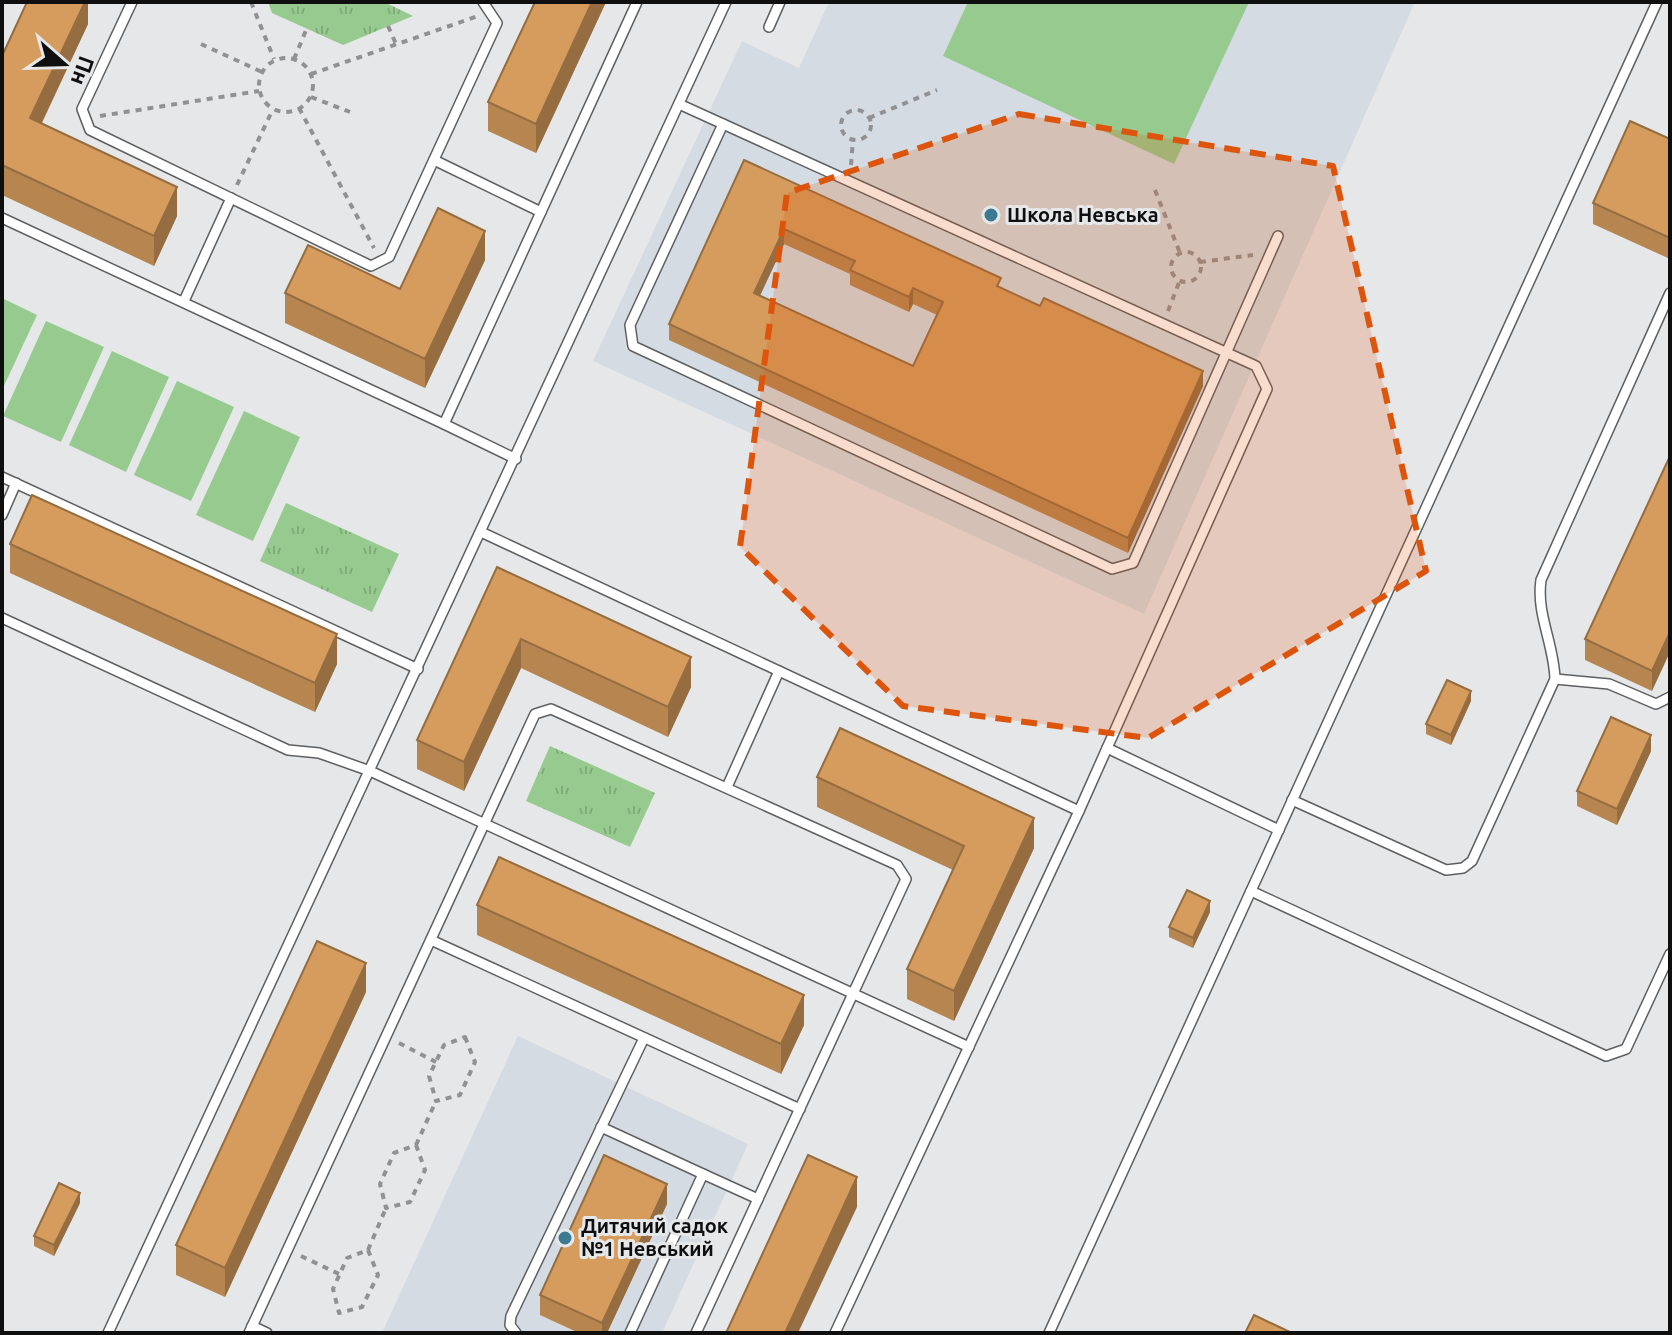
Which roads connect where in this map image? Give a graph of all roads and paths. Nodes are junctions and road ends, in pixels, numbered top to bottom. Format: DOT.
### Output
graph roads {
  1 [pos="132,2"];
  2 [pos="251,2"];
  3 [pos="483,2"];
  4 [pos="637,2"];
  5 [pos="726,2"];
  6 [pos="780,2"];
  7 [pos="1657,2"];
  8 [pos="491,11"];
  9 [pos="388,26"];
  10 [pos="769,27"];
  11 [pos="307,28"];
  12 [pos="201,44"];
  13 [pos="396,44"];
  14 [pos="294,59"];
  15 [pos="274,60"];
  16 [pos="262,72"];
  17 [pos="311,74"];
  18 [pos="937,90"];
  19 [pos="259,91"];
  20 [pos="311,97"];
  21 [pos="679,104"];
  22 [pos="299,108"];
  23 [pos="273,109"];
  24 [pos="350,112"];
  25 [pos="86,118"];
  26 [pos="869,118"];
  27 [pos="723,124"];
  28 [pos="853,139"];
  29 [pos="434,160"];
  30 [pos="849,181"];
  31 [pos="1155,190"];
  32 [pos="231,198"];
  33 [pos="541,212"];
  34 [pos="2,218"];
  35 [pos="1278,236"];
  36 [pos="1271,252"];
  37 [pos="1180,253"];
  38 [pos="381,261"];
  39 [pos="1200,262"];
  40 [pos="1180,280"];
  41 [pos="1670,293"];
  42 [pos="184,301"];
  43 [pos="1163,324"];
  44 [pos="1226,353"];
  45 [pos="444,424"];
  46 [pos="516,459"];
  47 [pos="2,477"];
  48 [pos="16,483"];
  49 [pos="2,515"];
  50 [pos="481,532"];
  51 [pos="2,618"];
  52 [pos="418,669"];
  53 [pos="779,671"];
  54 [pos="1555,679"];
  55 [pos="1670,697"];
  56 [pos="1107,748"];
  57 [pos="370,771"];
  58 [pos="727,787"];
  59 [pos="1292,800"];
  60 [pos="1079,811"];
  61 [pos="485,824"];
  62 [pos="1279,830"];
  63 [pos="1251,891"];
  64 [pos="431,940"];
  65 [pos="1670,954"];
  66 [pos="853,993"];
  67 [pos="386,1037"];
  68 [pos="644,1038"];
  69 [pos="969,1047"];
  70 [pos="436,1062"];
  71 [pos="436,1101"];
  72 [pos="800,1109"];
  73 [pos="601,1127"];
  74 [pos="416,1145"];
  75 [pos="703,1174"];
  76 [pos="758,1199"];
  77 [pos="386,1208"];
  78 [pos="287,1250"];
  79 [pos="368,1250"];
  80 [pos="339,1274"];
  81 [pos="251,1330"];
  82 [pos="108,1333"];
  83 [pos="267,1333"];
  84 [pos="516,1333"];
  85 [pos="630,1333"];
  86 [pos="696,1333"];
  87 [pos="835,1333"];
  88 [pos="1049,1333"];
  1 -- 25 [label="lane"];
  2 -- 15 [label="path"];
  3 -- 8 [label="lane"];
  4 -- 33 [label="lane"];
  5 -- 21 [label="lane"];
  6 -- 10 [label="lane"];
  7 -- 59 [label="lane"];
  8 -- 13 [label="path"];
  8 -- 29 [label="lane"];
  9 -- 13 [label="path"];
  11 -- 14 [label="path"];
  12 -- 16 [label="path"];
  13 -- 17 [label="path"];
  14 -- 15 [label="path"];
  14 -- 17 [label="path"];
  15 -- 16 [label="path"];
  16 -- 19 [label="path"];
  17 -- 20 [label="path"];
  18 -- 26 [label="path"];
  19 -- 23 [label="path"];
  19 -- 25 [label="path"];
  20 -- 22 [label="path"];
  20 -- 24 [label="path"];
  21 -- 27 [label="lane"];
  21 -- 46 [label="lane"];
  22 -- 23 [label="path"];
  22 -- 38 [label="path"];
  23 -- 32 [label="path"];
  25 -- 32 [label="lane"];
  26 -- 28 [label="path"];
  26 -- 28 [label="path"];
  27 -- 30 [label="lane"];
  27 -- 44 [label="lane"];
  28 -- 30 [label="path"];
  29 -- 33 [label="lane"];
  29 -- 38 [label="lane"];
  30 -- 43 [label="lane"];
  31 -- 37 [label="path"];
  32 -- 38 [label="lane"];
  32 -- 42 [label="lane"];
  33 -- 45 [label="lane"];
  34 -- 42 [label="lane"];
  35 -- 36 [label="lane"];
  36 -- 39 [label="path"];
  36 -- 44 [label="lane"];
  37 -- 39 [label="path"];
  37 -- 40 [label="path"];
  39 -- 40 [label="path"];
  40 -- 43 [label="path"];
  41 -- 54 [label="lane"];
  42 -- 45 [label="lane"];
  43 -- 44 [label="lane"];
  44 -- 56 [label="lane"];
  45 -- 46 [label="lane"];
  46 -- 50 [label="lane"];
  47 -- 48 [label="lane"];
  48 -- 49 [label="lane"];
  48 -- 52 [label="lane"];
  50 -- 52 [label="lane"];
  50 -- 53 [label="lane"];
  51 -- 57 [label="lane"];
  52 -- 57 [label="lane"];
  53 -- 58 [label="lane"];
  53 -- 60 [label="lane"];
  54 -- 55 [label="lane"];
  54 -- 59 [label="lane"];
  56 -- 60 [label="lane"];
  56 -- 62 [label="lane"];
  57 -- 61 [label="lane"];
  57 -- 82 [label="lane"];
  58 -- 61 [label="lane"];
  58 -- 66 [label="lane"];
  59 -- 62 [label="lane"];
  60 -- 69 [label="lane"];
  61 -- 64 [label="lane"];
  61 -- 66 [label="lane"];
  62 -- 63 [label="lane"];
  63 -- 65 [label="lane"];
  63 -- 88 [label="lane"];
  64 -- 67 [label="lane"];
  64 -- 68 [label="lane"];
  66 -- 69 [label="lane"];
  66 -- 72 [label="lane"];
  67 -- 70 [label="path"];
  67 -- 78 [label="lane"];
  68 -- 72 [label="lane"];
  68 -- 73 [label="lane"];
  69 -- 87 [label="lane"];
  70 -- 71 [label="path"];
  70 -- 71 [label="path"];
  71 -- 74 [label="path"];
  72 -- 76 [label="lane"];
  73 -- 75 [label="lane"];
  73 -- 84 [label="lane"];
  74 -- 77 [label="path"];
  74 -- 77 [label="path"];
  75 -- 76 [label="lane"];
  75 -- 85 [label="lane"];
  76 -- 86 [label="lane"];
  77 -- 79 [label="path"];
  78 -- 80 [label="path"];
  78 -- 81 [label="lane"];
  79 -- 80 [label="path"];
  79 -- 80 [label="path"];
  81 -- 83 [label="lane"];
}
